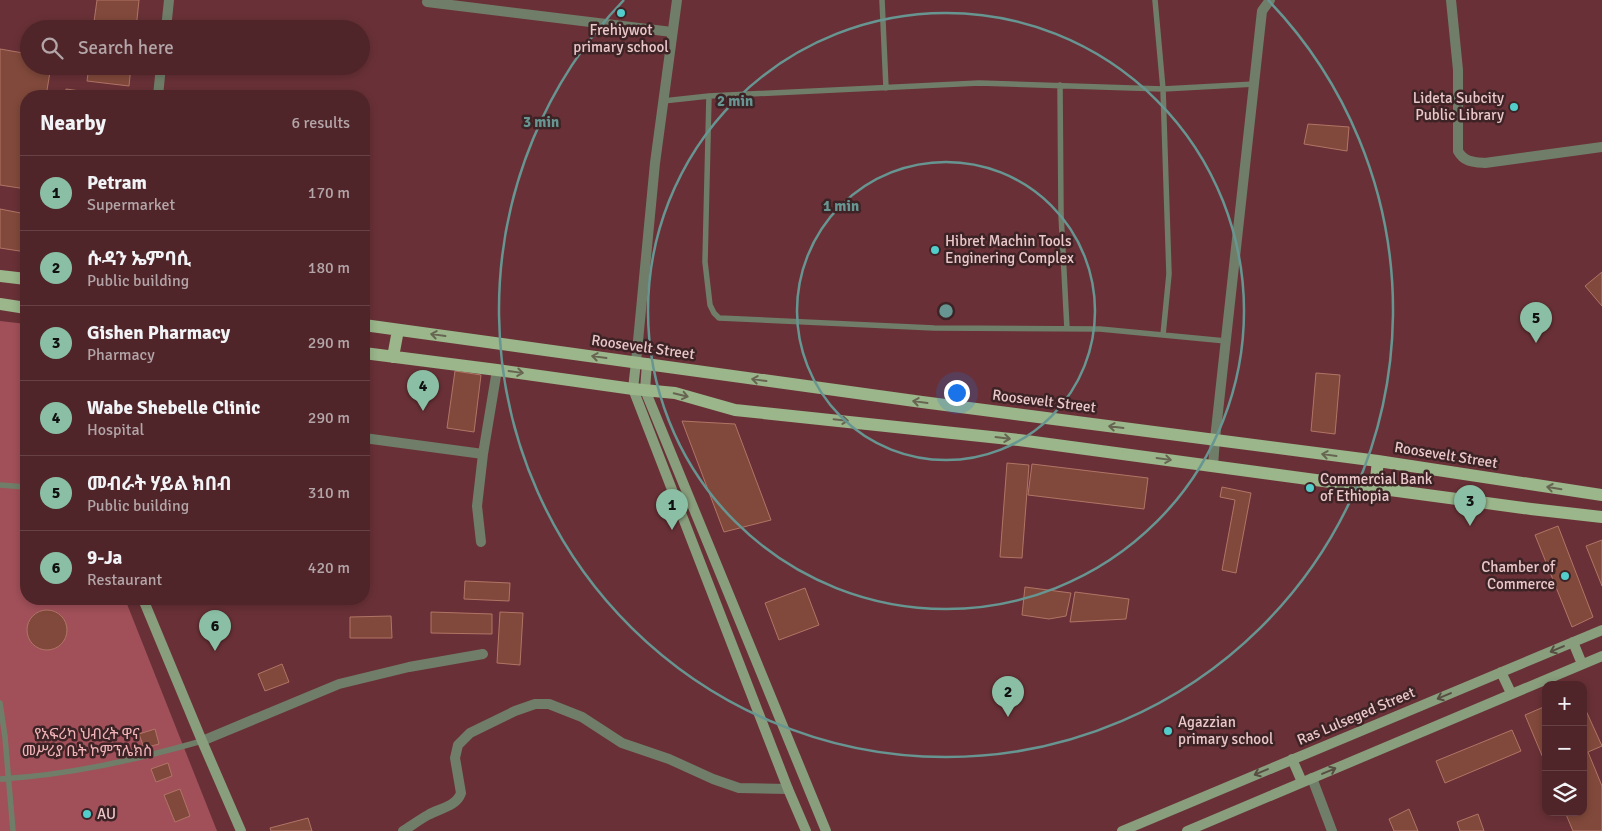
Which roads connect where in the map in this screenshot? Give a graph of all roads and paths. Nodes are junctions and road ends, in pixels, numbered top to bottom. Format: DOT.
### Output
graph roads {
  1 [pos="169,0"];
  2 [pos="678,0"];
  3 [pos="882,0"];
  4 [pos="1155,0"];
  5 [pos="1270,0"];
  6 [pos="1450,0"];
  7 [pos="427,2"];
  8 [pos="167,20"];
  9 [pos="672,32"];
  10 [pos="161,75"];
  11 [pos="1255,84"];
  12 [pos="1060,85"];
  13 [pos="886,88"];
  14 [pos="1163,89"];
  15 [pos="159,90"];
  16 [pos="709,96"];
  17 [pos="663,101"];
  18 [pos="1602,147"];
  19 [pos="0,276"];
  20 [pos="20,278"];
  21 [pos="0,304"];
  22 [pos="20,307"];
  23 [pos="370,326"];
  24 [pos="1068,329"];
  25 [pos="398,330"];
  26 [pos="1163,335"];
  27 [pos="1226,341"];
  28 [pos="370,354"];
  29 [pos="393,357"];
  30 [pos="642,363"];
  31 [pos="497,370"];
  32 [pos="639,390"];
  33 [pos="370,439"];
  34 [pos="1215,439"];
  35 [pos="483,454"];
  36 [pos="1378,461"];
  37 [pos="1213,466"];
  38 [pos="0,485"];
  39 [pos="20,487"];
  40 [pos="1375,487"];
  41 [pos="1602,495"];
  42 [pos="1602,517"];
  43 [pos="481,542"];
  44 [pos="145,605"];
  45 [pos="1602,630"];
  46 [pos="1573,642"];
  47 [pos="483,654"];
  48 [pos="1602,656"];
  49 [pos="1582,664"];
  50 [pos="1501,672"];
  51 [pos="1511,693"];
  52 [pos="0,703"];
  53 [pos="6,737"];
  54 [pos="0,741"];
  55 [pos="202,742"];
  56 [pos="1292,759"];
  57 [pos="0,779"];
  58 [pos="9,779"];
  59 [pos="1307,780"];
  60 [pos="788,789"];
  61 [pos="12,831"];
  62 [pos="241,831"];
  63 [pos="404,831"];
  64 [pos="806,831"];
  65 [pos="826,831"];
  66 [pos="1122,831"];
  67 [pos="1187,831"];
  68 [pos="1332,831"];
  1 -- 8 [label="street"];
  2 -- 9 [label="street"];
  3 -- 13 [label="lane"];
  4 -- 14 [label="lane"];
  5 -- 11 [label="street"];
  6 -- 18 [label="street"];
  7 -- 9 [label="street"];
  9 -- 17 [label="street"];
  10 -- 15 [label="street"];
  11 -- 14 [label="lane"];
  11 -- 27 [label="street"];
  12 -- 13 [label="lane"];
  12 -- 14 [label="lane"];
  12 -- 24 [label="lane"];
  13 -- 16 [label="lane"];
  14 -- 26 [label="lane"];
  16 -- 17 [label="lane"];
  16 -- 24 [label="lane"];
  17 -- 30 [label="street"];
  19 -- 20 [label="main road"];
  21 -- 22 [label="main road"];
  23 -- 25 [label="main road, Roosevelt Street"];
  24 -- 26 [label="lane"];
  25 -- 29 [label="main road"];
  30 -- 25 [label="main road, Roosevelt Street, one-way"];
  26 -- 27 [label="lane"];
  27 -- 34 [label="street"];
  28 -- 29 [label="main road"];
  29 -- 31 [label="main road"];
  30 -- 32 [label="street"];
  34 -- 30 [label="main road, Roosevelt Street, one-way"];
  31 -- 32 [label="main road, one-way"];
  31 -- 35 [label="street"];
  32 -- 37 [label="main road, one-way"];
  32 -- 60 [label="street"];
  32 -- 65 [label="street"];
  33 -- 35 [label="street"];
  36 -- 34 [label="main road, Roosevelt Street, one-way"];
  34 -- 37 [label="street"];
  35 -- 43 [label="street"];
  36 -- 40 [label="main road"];
  41 -- 36 [label="main road, Roosevelt Street, one-way"];
  37 -- 40 [label="main road"];
  38 -- 39 [label="lane"];
  40 -- 42 [label="main road"];
  44 -- 55 [label="street"];
  45 -- 46 [label="street, Ras Lulseged Street"];
  46 -- 49 [label="street"];
  46 -- 50 [label="street, Ras Lulseged Street, one-way"];
  47 -- 55 [label="street"];
  48 -- 49 [label="street"];
  49 -- 51 [label="street"];
  50 -- 51 [label="street"];
  50 -- 56 [label="street, Ras Lulseged Street, one-way"];
  59 -- 51 [label="street, one-way"];
  52 -- 53 [label="lane"];
  53 -- 54 [label="lane"];
  53 -- 58 [label="lane"];
  55 -- 58 [label="lane"];
  55 -- 62 [label="street"];
  56 -- 59 [label="street"];
  56 -- 66 [label="street, Ras Lulseged Street, one-way"];
  57 -- 58 [label="lane"];
  58 -- 61 [label="lane"];
  59 -- 67 [label="street"];
  59 -- 68 [label="street"];
  60 -- 63 [label="street"];
  60 -- 64 [label="street"];
}
